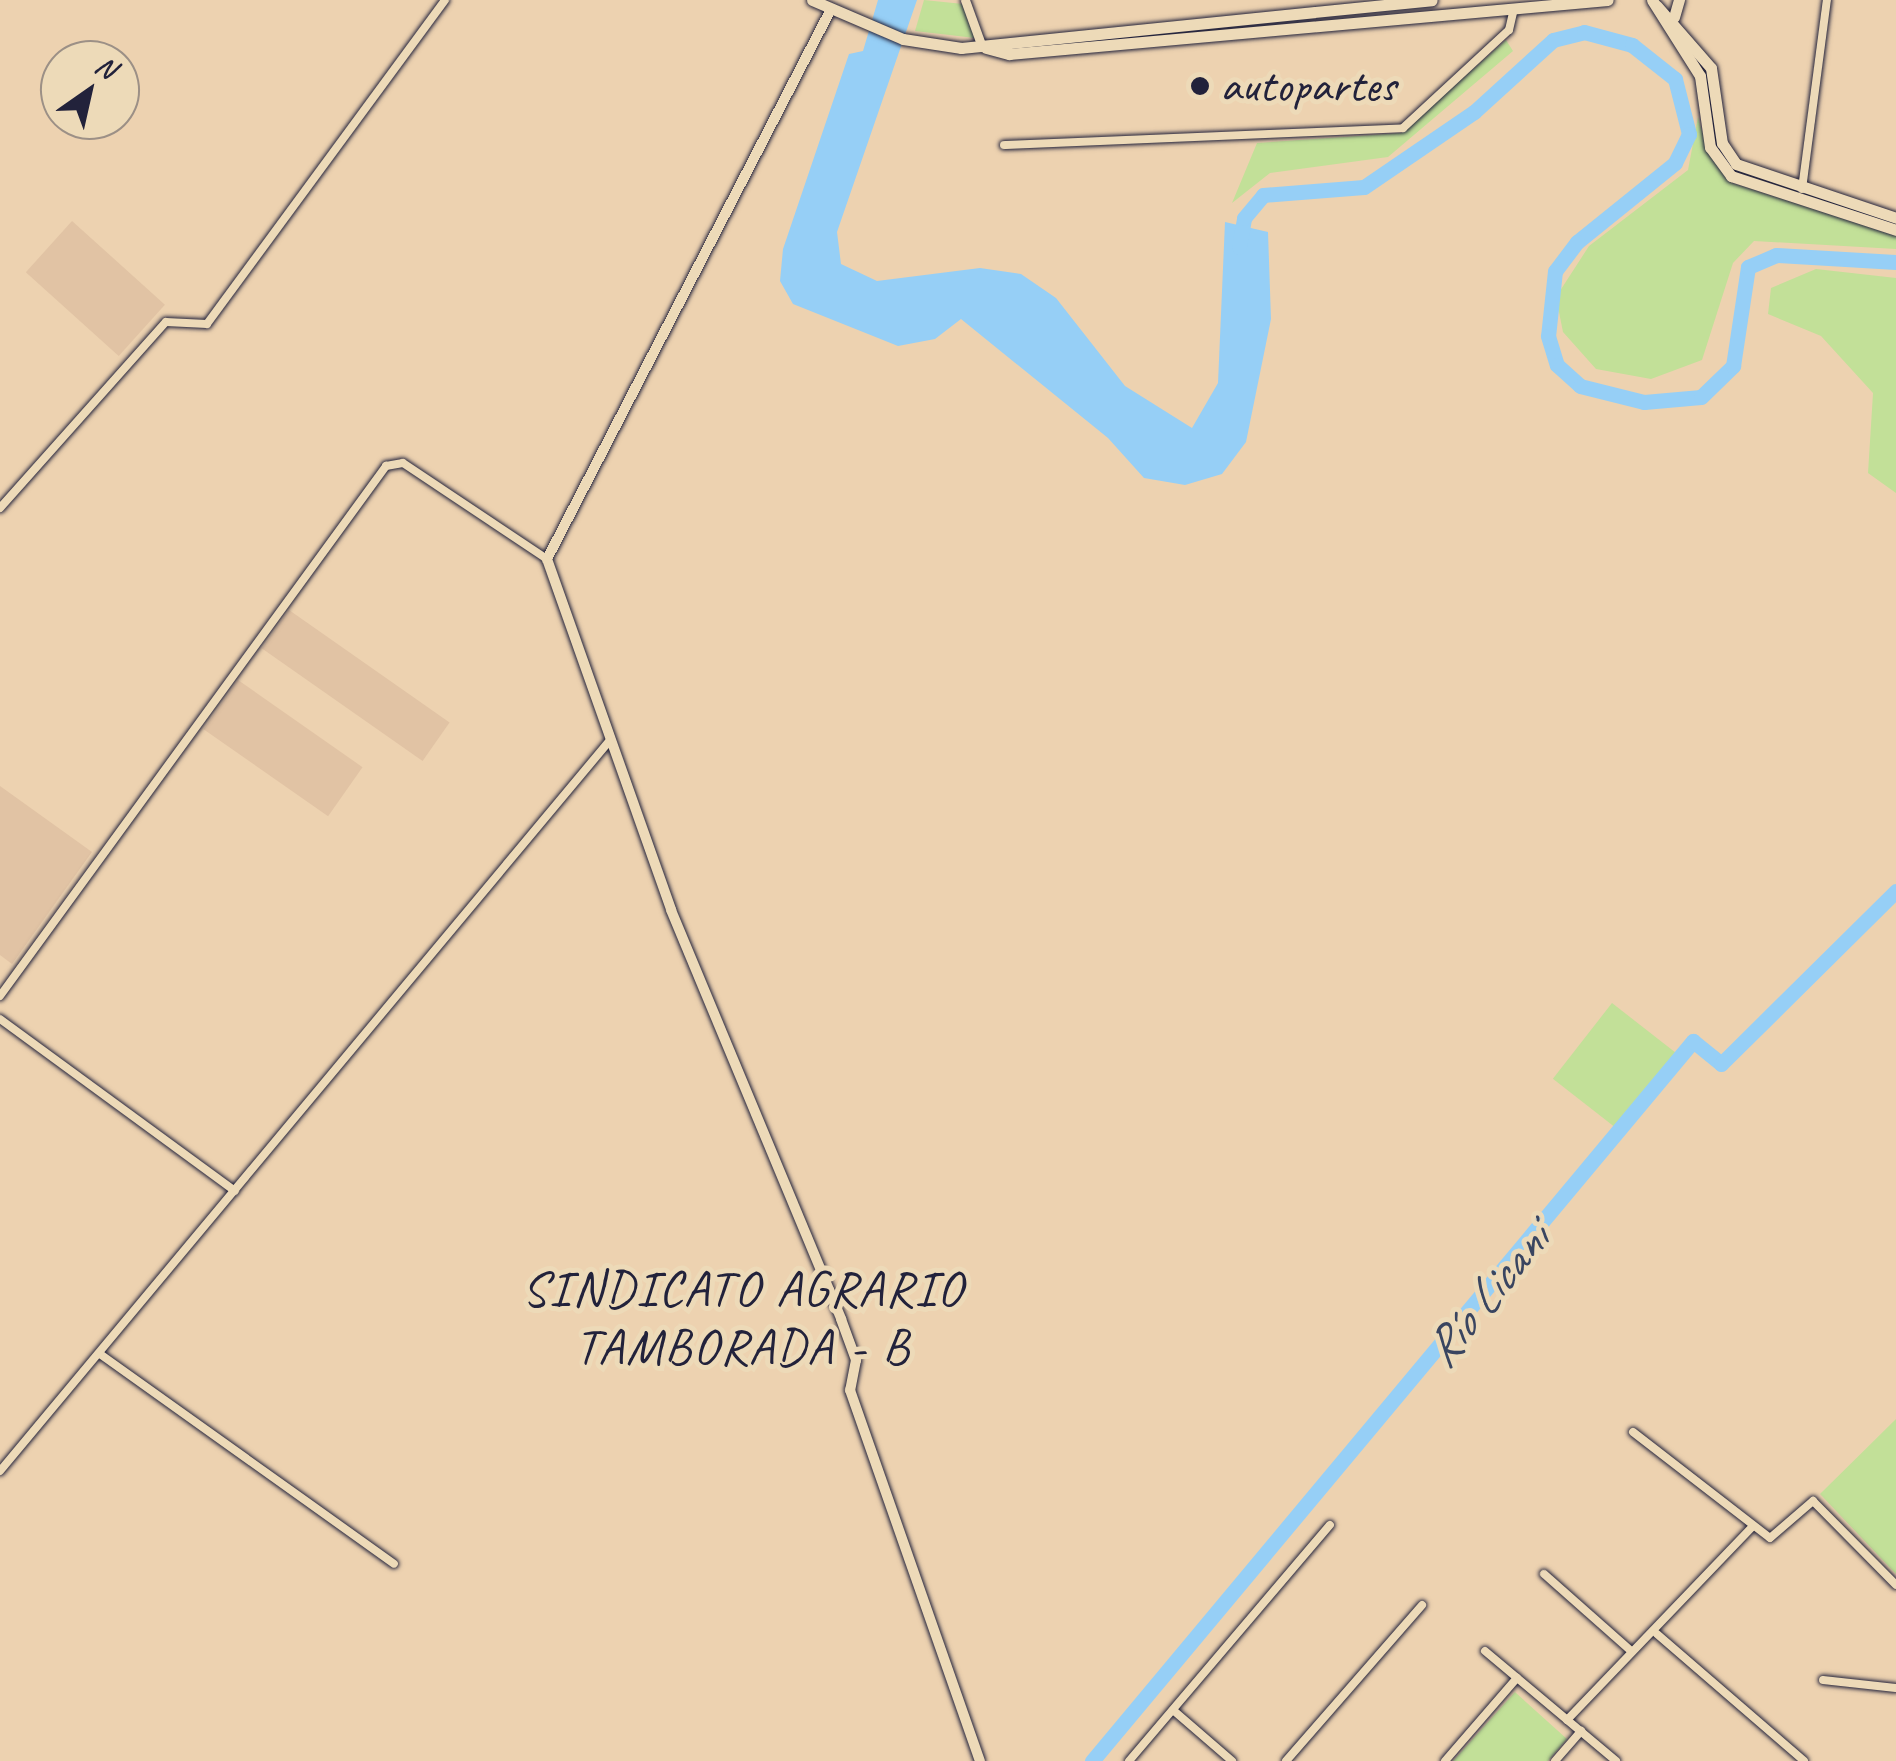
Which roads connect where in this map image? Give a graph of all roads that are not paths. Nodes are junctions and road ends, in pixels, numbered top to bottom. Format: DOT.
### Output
graph roads {
  1 [pos="446,0"];
  2 [pos="812,0"];
  3 [pos="965,0"];
  4 [pos="1432,0"];
  5 [pos="1442,0"];
  6 [pos="1608,0"];
  7 [pos="1680,0"];
  8 [pos="1827,0"];
  9 [pos="1654,3"];
  10 [pos="1514,9"];
  11 [pos="1341,10"];
  12 [pos="830,11"];
  13 [pos="1444,15"];
  14 [pos="1264,17"];
  15 [pos="1674,17"];
  16 [pos="1343,24"];
  17 [pos="1131,30"];
  18 [pos="1266,31"];
  19 [pos="1134,44"];
  20 [pos="982,47"];
  21 [pos="1004,144"];
  22 [pos="1801,194"];
  23 [pos="1896,218"];
  24 [pos="1896,230"];
  25 [pos="0,508"];
  26 [pos="546,559"];
  27 [pos="611,739"];
  28 [pos="0,996"];
  29 [pos="0,1019"];
  30 [pos="235,1190"];
  31 [pos="100,1354"];
  32 [pos="1634,1432"];
  33 [pos="0,1471"];
  34 [pos="1330,1524"];
  35 [pos="1750,1528"];
  36 [pos="394,1564"];
  37 [pos="1544,1574"];
  38 [pos="1896,1586"];
  39 [pos="1422,1605"];
  40 [pos="1657,1634"];
  41 [pos="1630,1650"];
  42 [pos="1486,1651"];
  43 [pos="1517,1678"];
  44 [pos="1823,1680"];
  45 [pos="1896,1688"];
  46 [pos="1173,1710"];
  47 [pos="1567,1720"];
  48 [pos="1581,1731"];
  49 [pos="980,1761"];
  50 [pos="1129,1761"];
  51 [pos="1232,1761"];
  52 [pos="1286,1761"];
  53 [pos="1445,1761"];
  54 [pos="1556,1761"];
  55 [pos="1616,1761"];
  56 [pos="1804,1761"];
  1 -- 25 [label="street"];
  2 -- 12 [label="main road"];
  3 -- 20 [label="street"];
  4 -- 11 [label="main road"];
  5 -- 13 [label="street"];
  6 -- 10 [label="main road"];
  7 -- 15 [label="main road"];
  8 -- 22 [label="street"];
  9 -- 15 [label="main road"];
  9 -- 22 [label="main road"];
  10 -- 13 [label="main road"];
  10 -- 21 [label="street"];
  11 -- 14 [label="main road"];
  11 -- 16 [label="main road"];
  12 -- 20 [label="main road"];
  12 -- 26 [label="main road"];
  13 -- 16 [label="main road"];
  14 -- 17 [label="main road"];
  14 -- 18 [label="main road"];
  15 -- 22 [label="main road"];
  16 -- 18 [label="main road"];
  17 -- 19 [label="main road"];
  17 -- 20 [label="main road"];
  18 -- 19 [label="main road"];
  19 -- 20 [label="main road"];
  22 -- 23 [label="main road"];
  22 -- 24 [label="main road"];
  26 -- 27 [label="main road"];
  26 -- 28 [label="street"];
  27 -- 30 [label="street"];
  27 -- 49 [label="main road"];
  29 -- 30 [label="street"];
  30 -- 31 [label="street"];
  31 -- 33 [label="street"];
  31 -- 36 [label="street"];
  32 -- 35 [label="street"];
  34 -- 46 [label="street"];
  35 -- 38 [label="street"];
  35 -- 40 [label="street"];
  37 -- 41 [label="street"];
  39 -- 52 [label="street"];
  40 -- 41 [label="street"];
  40 -- 56 [label="street"];
  41 -- 47 [label="street"];
  42 -- 43 [label="street"];
  43 -- 47 [label="street"];
  43 -- 53 [label="street"];
  44 -- 45 [label="street"];
  46 -- 50 [label="street"];
  46 -- 51 [label="street"];
  47 -- 48 [label="street"];
  48 -- 54 [label="street"];
  48 -- 55 [label="street"];
}
